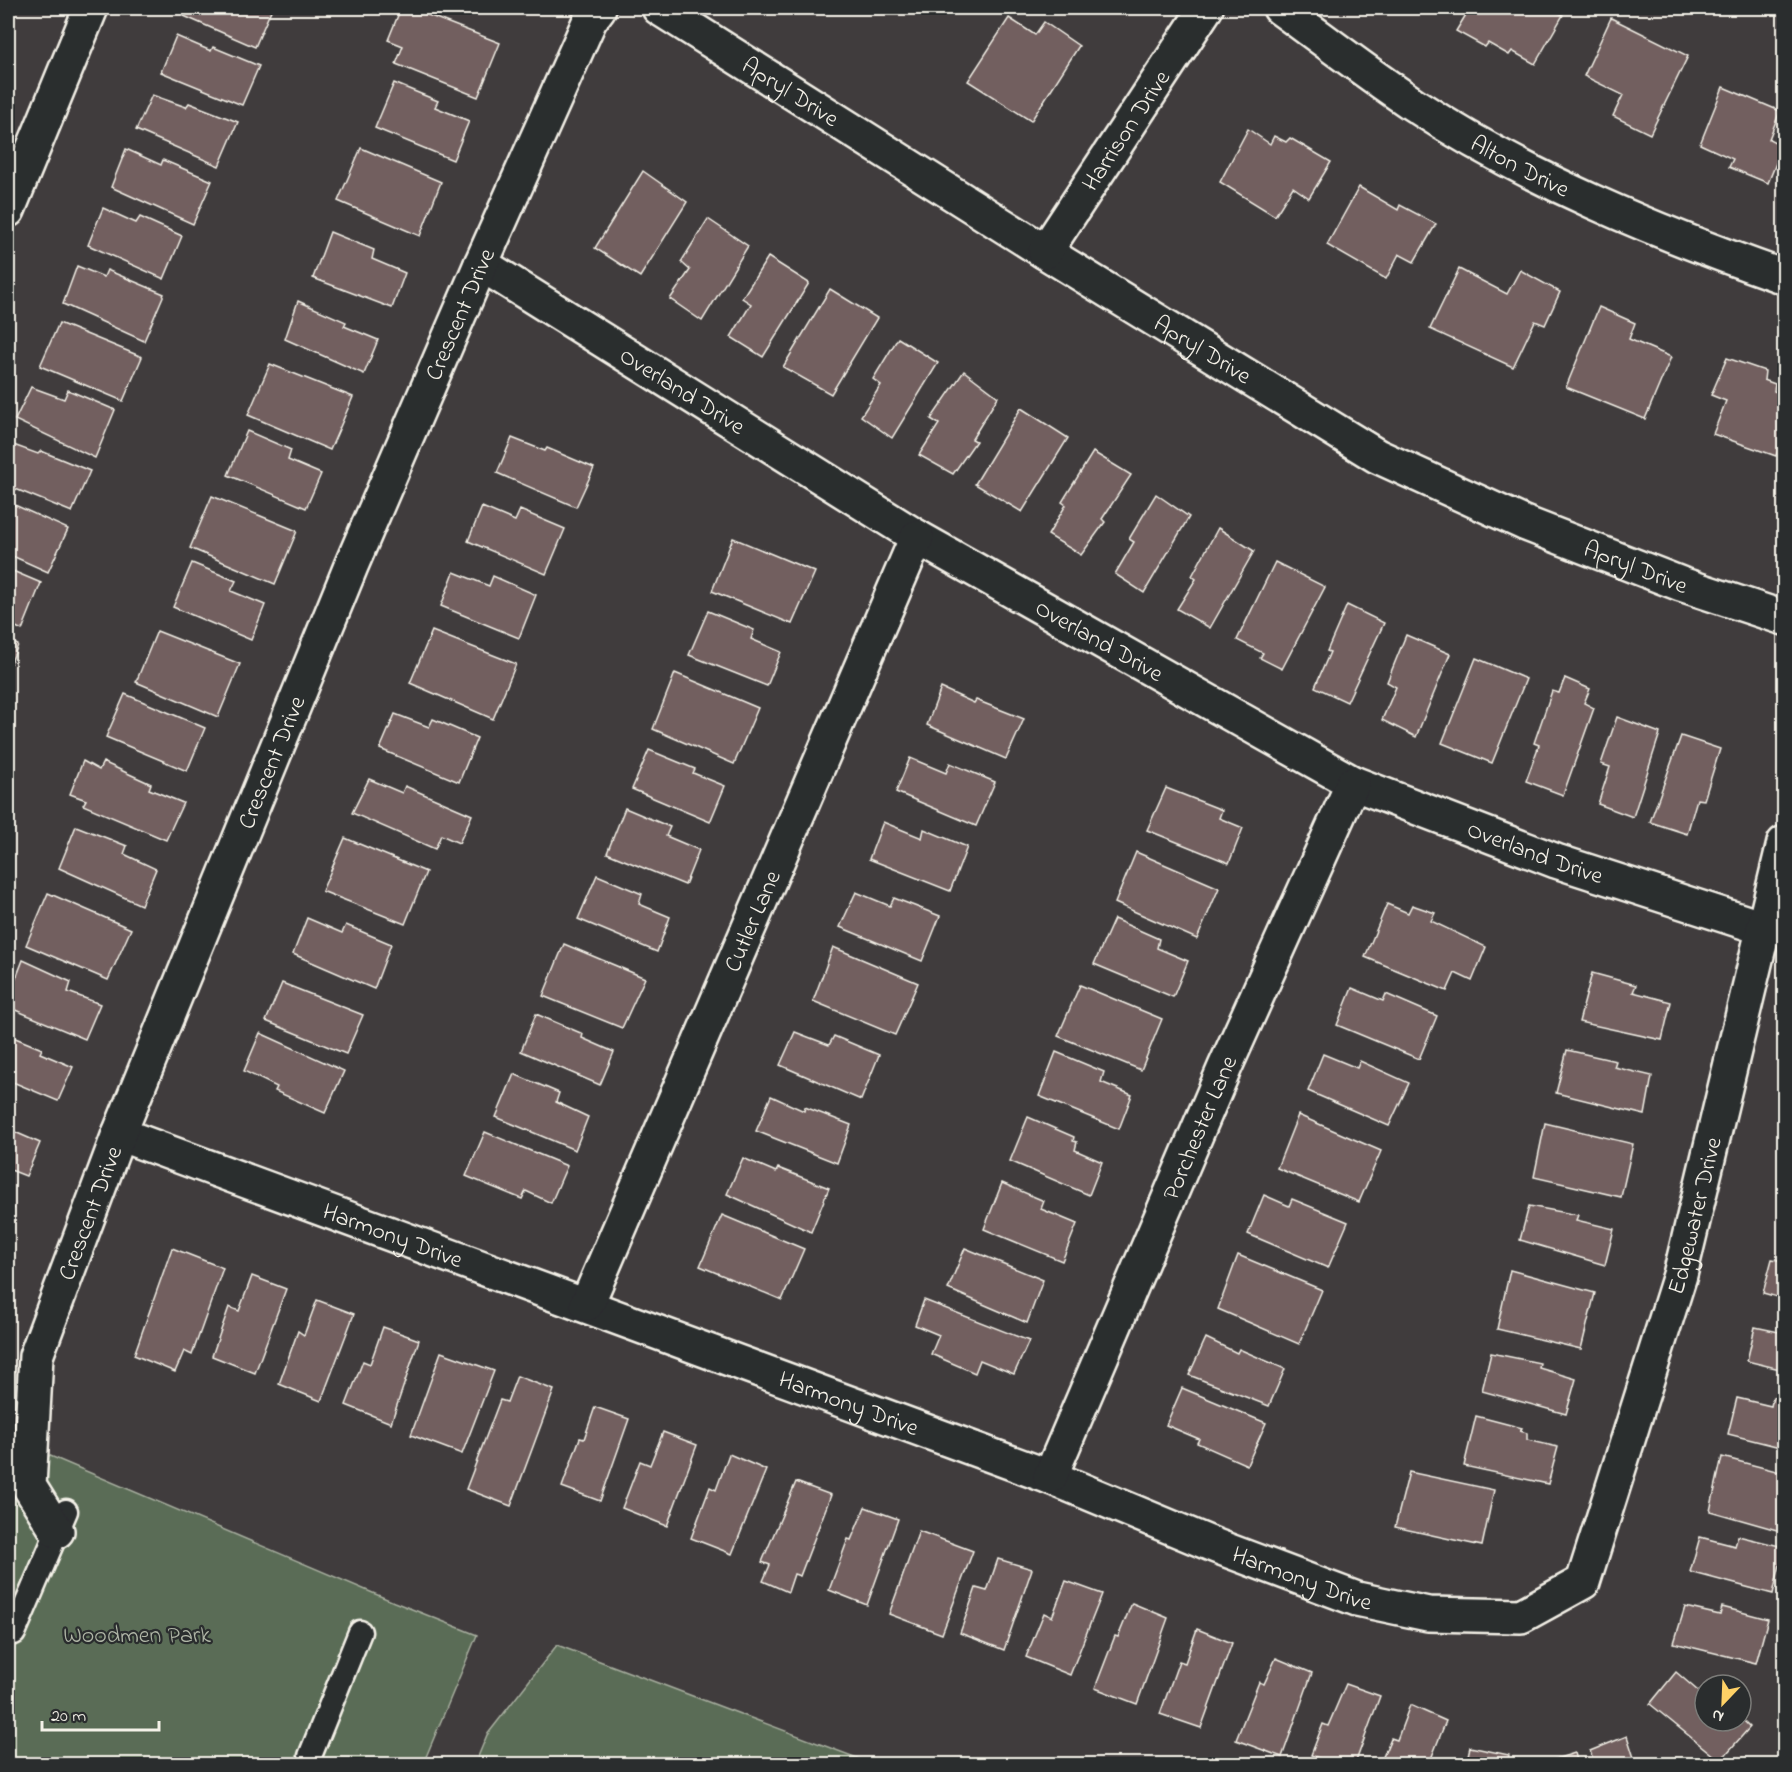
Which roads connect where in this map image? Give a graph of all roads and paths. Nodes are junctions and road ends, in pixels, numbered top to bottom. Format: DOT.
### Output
graph roads {
  1 [pos="91,8"];
  2 [pos="599,8"];
  3 [pos="659,8"];
  4 [pos="1206,8"];
  5 [pos="1280,8"];
  6 [pos="8,210"];
  7 [pos="1045,252"];
  8 [pos="481,264"];
  9 [pos="1785,277"];
  10 [pos="916,537"];
  11 [pos="1785,618"];
  12 [pos="1353,783"];
  13 [pos="1785,843"];
  14 [pos="1763,928"];
  15 [pos="119,1134"];
  16 [pos="587,1304"];
  17 [pos="1050,1477"];
  18 [pos="62,1521"];
  19 [pos="1583,1582"];
  20 [pos="360,1632"];
  21 [pos="14,1633"];
  22 [pos="310,1756"];
  1 -- 6 [label="street"];
  2 -- 8 [label="street, Crescent Drive"];
  3 -- 7 [label="street, Apryl Drive"];
  4 -- 7 [label="street, Harrison Drive"];
  5 -- 9 [label="street, Alton Drive"];
  7 -- 11 [label="street, Apryl Drive"];
  8 -- 10 [label="street, Overland Drive"];
  8 -- 15 [label="street, Crescent Drive"];
  10 -- 12 [label="street, Overland Drive"];
  10 -- 16 [label="street, Cutler Lane"];
  12 -- 14 [label="street, Overland Drive"];
  12 -- 17 [label="street, Porchester Lane"];
  13 -- 14 [label="street, Edgewater Drive"];
  14 -- 19 [label="street, Edgewater Drive"];
  15 -- 16 [label="street, Harmony Drive"];
  15 -- 18 [label="street, Crescent Drive"];
  16 -- 17 [label="street, Harmony Drive"];
  17 -- 19 [label="street, Harmony Drive"];
  18 -- 21 [label="lane"];
  20 -- 22 [label="lane"];
}
